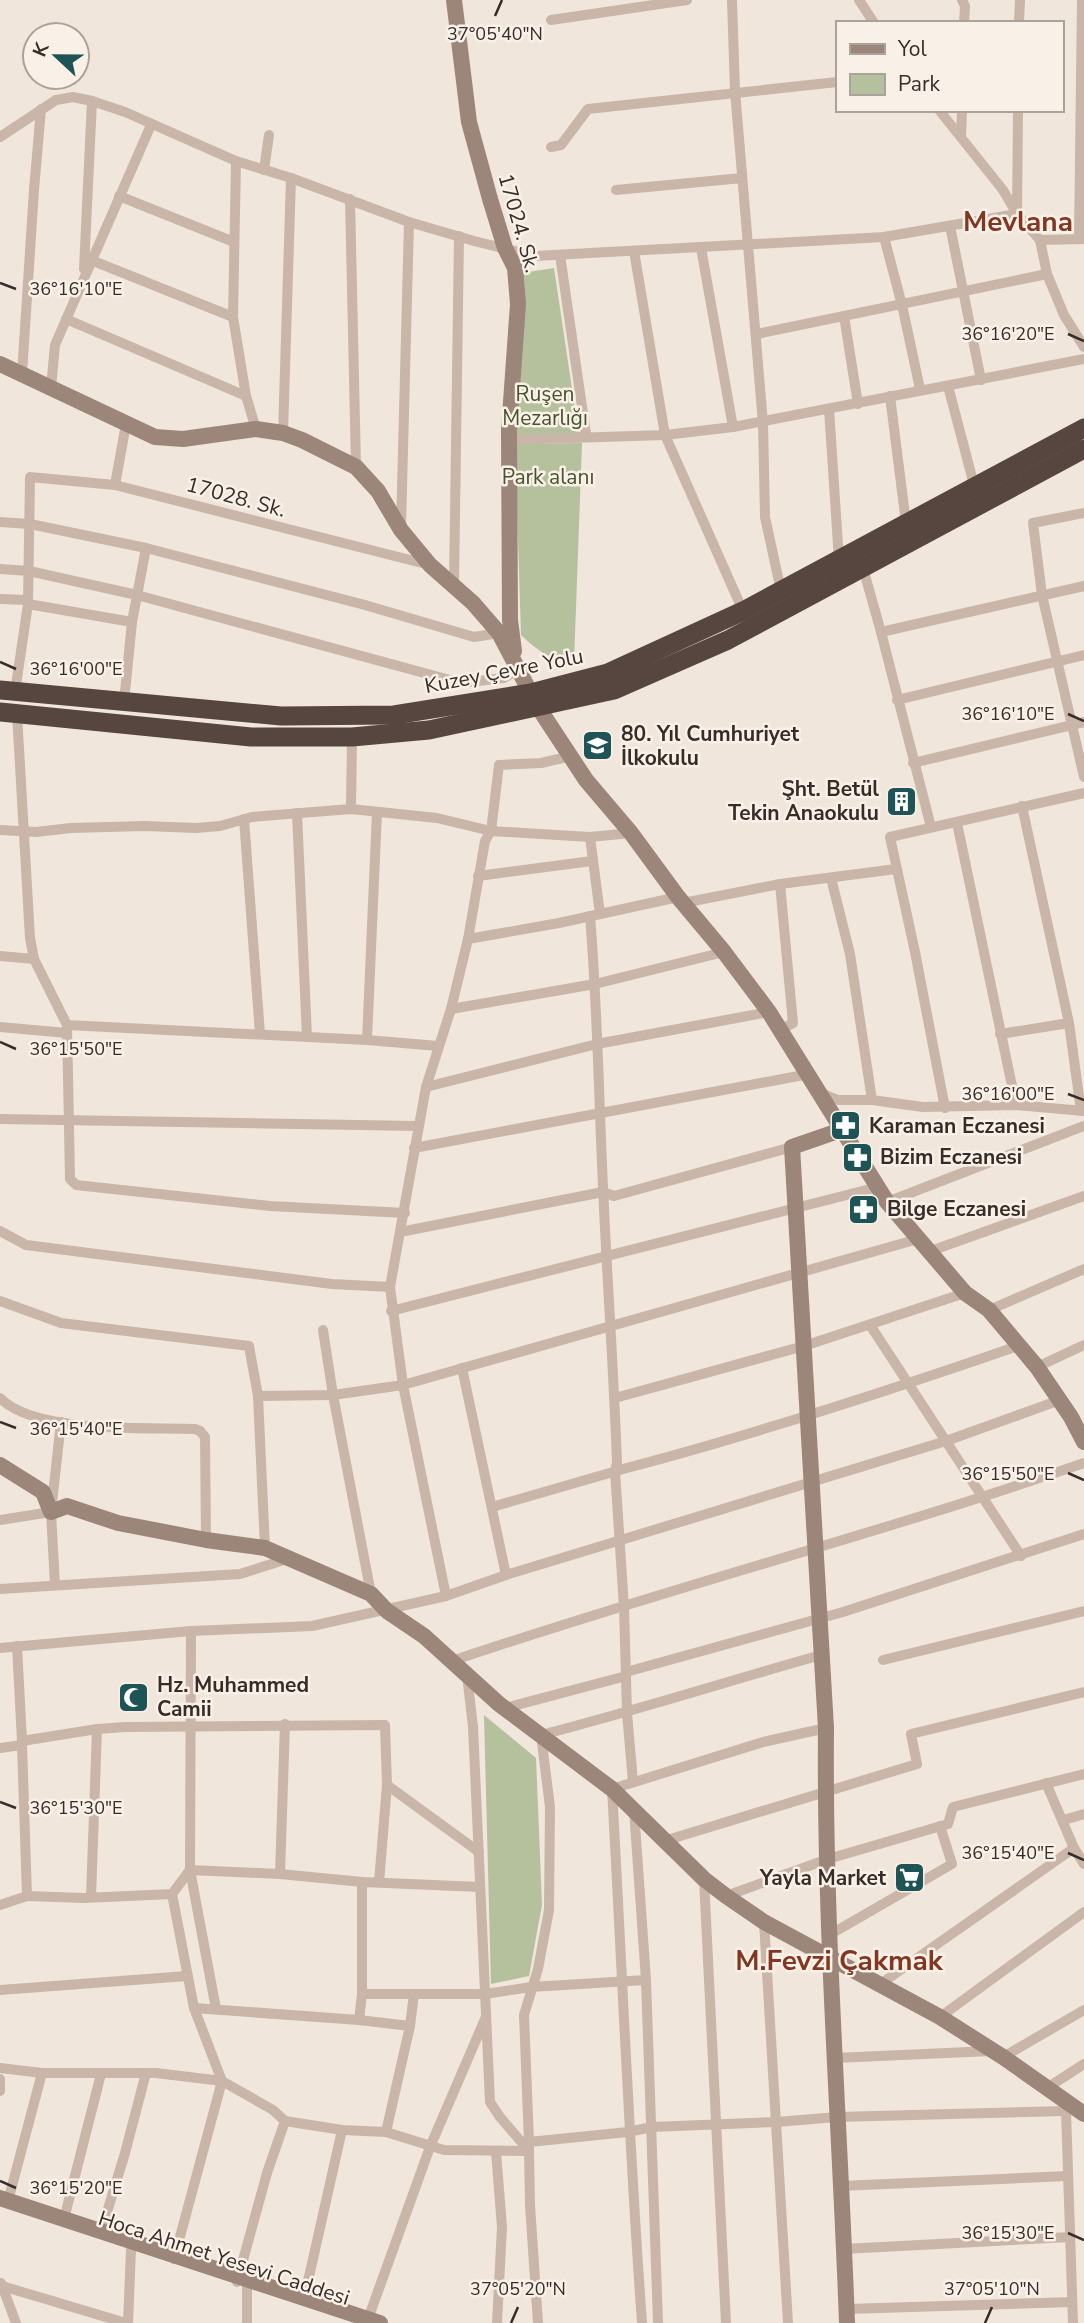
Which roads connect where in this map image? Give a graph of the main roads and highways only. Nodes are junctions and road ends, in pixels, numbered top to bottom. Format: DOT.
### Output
graph roads {
  1 [pos="1084,428"];
  2 [pos="1084,449"];
  3 [pos="8,691"];
  4 [pos="534,700"];
  5 [pos="8,713"];
  1 -- 4 [label="highway, Kuzey Çevre Yolu"];
  2 -- 4 [label="highway, Kuzey Çevre Yolu"];
  3 -- 4 [label="highway, Kuzey Çevre Yolu"];
  4 -- 5 [label="highway, Kuzey Çevre Yolu"];
}
